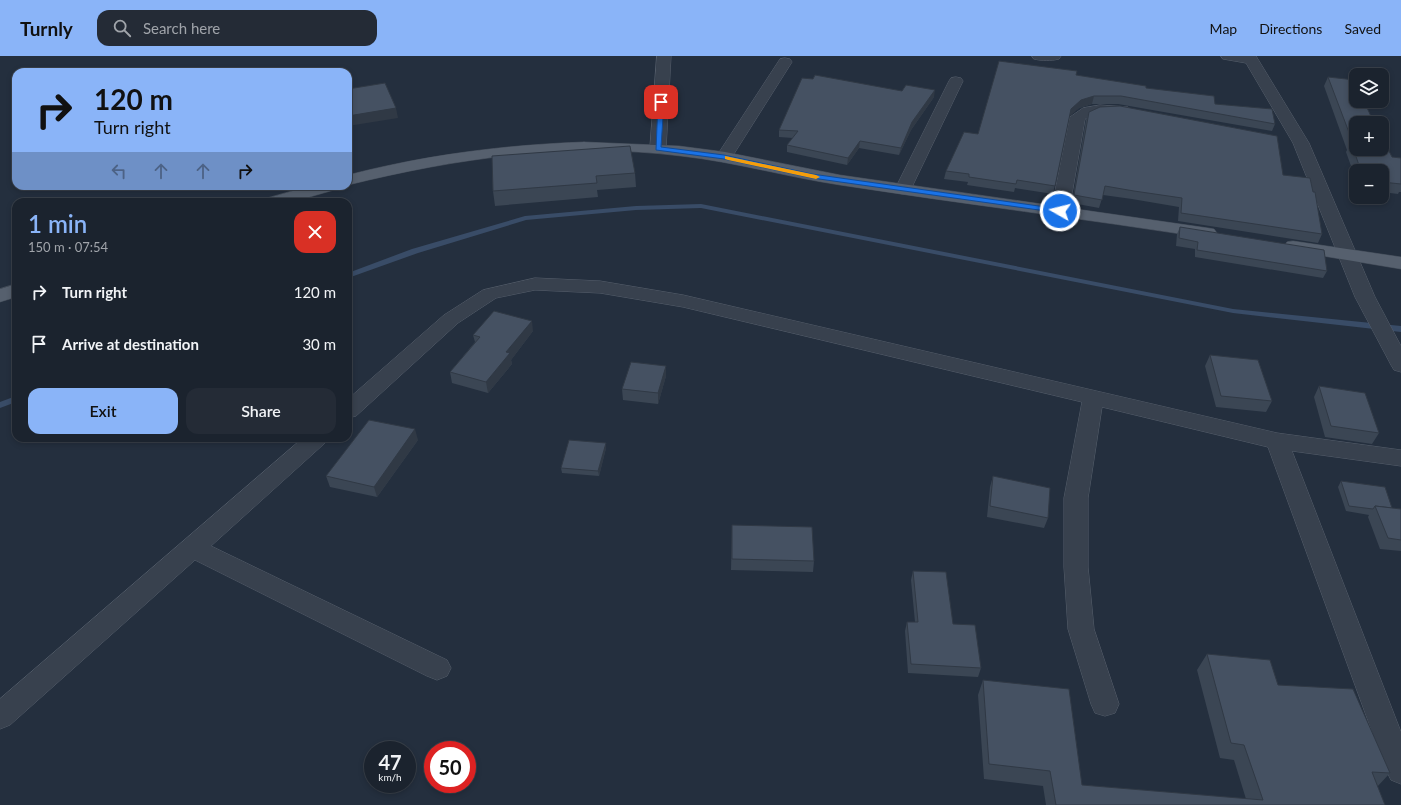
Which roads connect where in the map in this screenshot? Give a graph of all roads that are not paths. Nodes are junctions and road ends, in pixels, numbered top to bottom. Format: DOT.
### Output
graph roads {
  1 [pos="664,56"];
  2 [pos="1040,56"];
  3 [pos="1054,56"];
  4 [pos="1228,56"];
  5 [pos="1250,58"];
  6 [pos="785,62"];
  7 [pos="956,81"];
  8 [pos="1141,114"];
  9 [pos="1278,139"];
  10 [pos="1301,143"];
  11 [pos="658,149"];
  12 [pos="724,157"];
  13 [pos="352,179"];
  14 [pos="903,189"];
  15 [pos="314,190"];
  16 [pos="288,198"];
  17 [pos="1060,211"];
  18 [pos="1220,235"];
  19 [pos="1275,243"];
  20 [pos="1346,254"];
  21 [pos="1401,263"];
  22 [pos="12,292"];
  23 [pos="0,296"];
  24 [pos="1398,360"];
  25 [pos="1093,398"];
  26 [pos="352,407"];
  27 [pos="1277,441"];
  28 [pos="312,442"];
  29 [pos="1401,458"];
  30 [pos="193,548"];
  31 [pos="438,668"];
  32 [pos="1105,704"];
  33 [pos="0,716"];
  34 [pos="1401,770"];
  1 -- 11 [label="street"];
  2 -- 3 [label="street"];
  4 -- 5 [label="street"];
  5 -- 10 [label="street"];
  6 -- 12 [label="street"];
  7 -- 14 [label="street"];
  8 -- 17 [label="street"];
  9 -- 10 [label="street"];
  10 -- 20 [label="street"];
  11 -- 12 [label="main road"];
  11 -- 13 [label="main road"];
  12 -- 14 [label="main road"];
  14 -- 17 [label="main road"];
  15 -- 16 [label="main road"];
  17 -- 18 [label="main road"];
  19 -- 20 [label="main road"];
  20 -- 21 [label="main road"];
  20 -- 24 [label="street"];
  22 -- 23 [label="main road"];
  25 -- 26 [label="street"];
  25 -- 27 [label="street"];
  25 -- 32 [label="street"];
  27 -- 29 [label="street"];
  27 -- 34 [label="street"];
  28 -- 30 [label="street"];
  30 -- 31 [label="street"];
  30 -- 33 [label="street"];
}
